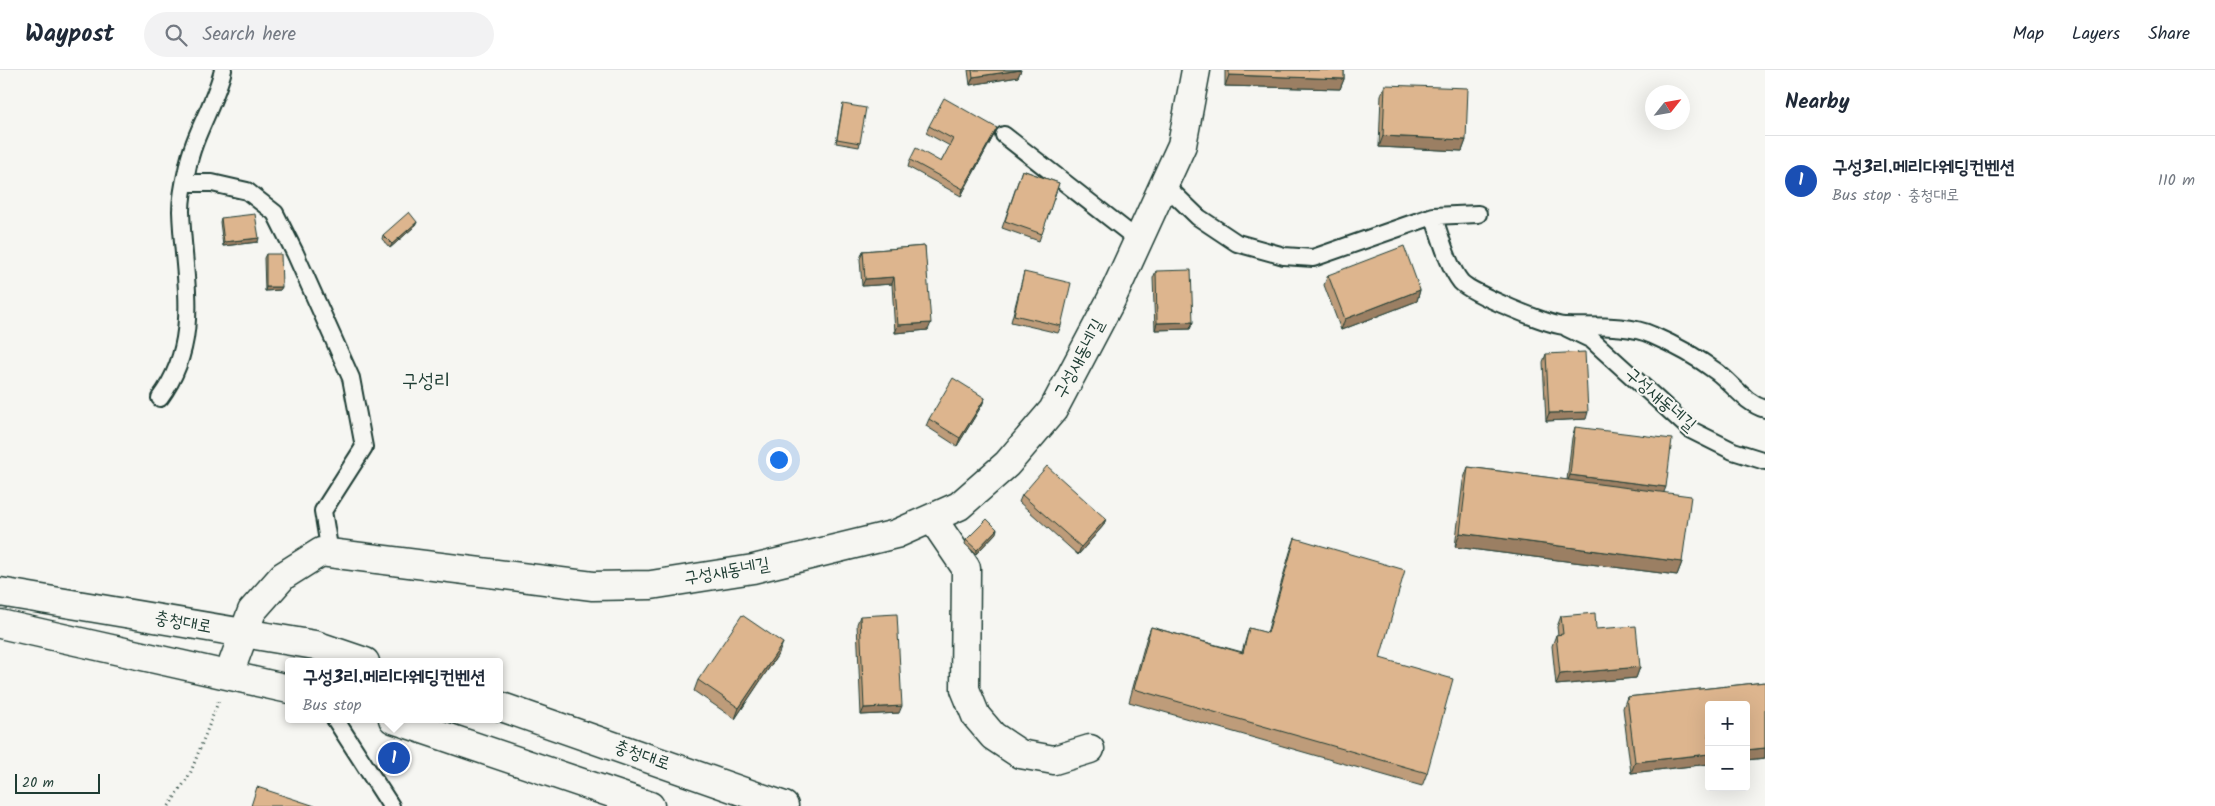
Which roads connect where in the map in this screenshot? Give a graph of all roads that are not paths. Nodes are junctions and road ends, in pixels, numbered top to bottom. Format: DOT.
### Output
graph roads {
  1 [pos="223,70"];
  2 [pos="1196,70"];
  3 [pos="1004,136"];
  4 [pos="185,183"];
  5 [pos="1164,184"];
  6 [pos="1478,214"];
  7 [pos="1433,216"];
  8 [pos="1138,240"];
  9 [pos="1562,326"];
  10 [pos="160,398"];
  11 [pos="1765,409"];
  12 [pos="1765,461"];
  13 [pos="932,518"];
  14 [pos="330,553"];
  15 [pos="0,592"];
  16 [pos="0,624"];
  17 [pos="244,634"];
  18 [pos="352,658"];
  19 [pos="229,674"];
  20 [pos="285,688"];
  21 [pos="503,707"];
  22 [pos="338,723"];
  23 [pos="405,723"];
  24 [pos="1090,749"];
  25 [pos="392,806"];
  26 [pos="650,806"];
  27 [pos="784,806"];
  1 -- 4 [label="lane"];
  2 -- 5 [label="street, 구성새동네길"];
  3 -- 8 [label="lane"];
  4 -- 10 [label="lane"];
  4 -- 14 [label="lane"];
  5 -- 7 [label="lane"];
  5 -- 8 [label="street, 구성새동네길"];
  6 -- 7 [label="lane"];
  7 -- 9 [label="lane, 구성새동네길"];
  8 -- 13 [label="street, 구성새동네길"];
  9 -- 11 [label="lane, 구성새동네길"];
  9 -- 12 [label="lane, 구성새동네길"];
  13 -- 14 [label="street, 구성새동네길"];
  13 -- 24 [label="street"];
  14 -- 17 [label="street, 구성새동네길"];
  15 -- 17 [label="street, 충청대로"];
  16 -- 19 [label="street"];
  17 -- 18 [label="street, 충청대로"];
  17 -- 19 [label="street, 구성새동네길"];
  19 -- 20 [label="street"];
  21 -- 27 [label="street, 충청대로"];
  22 -- 25 [label="lane"];
  23 -- 26 [label="street"];
}
